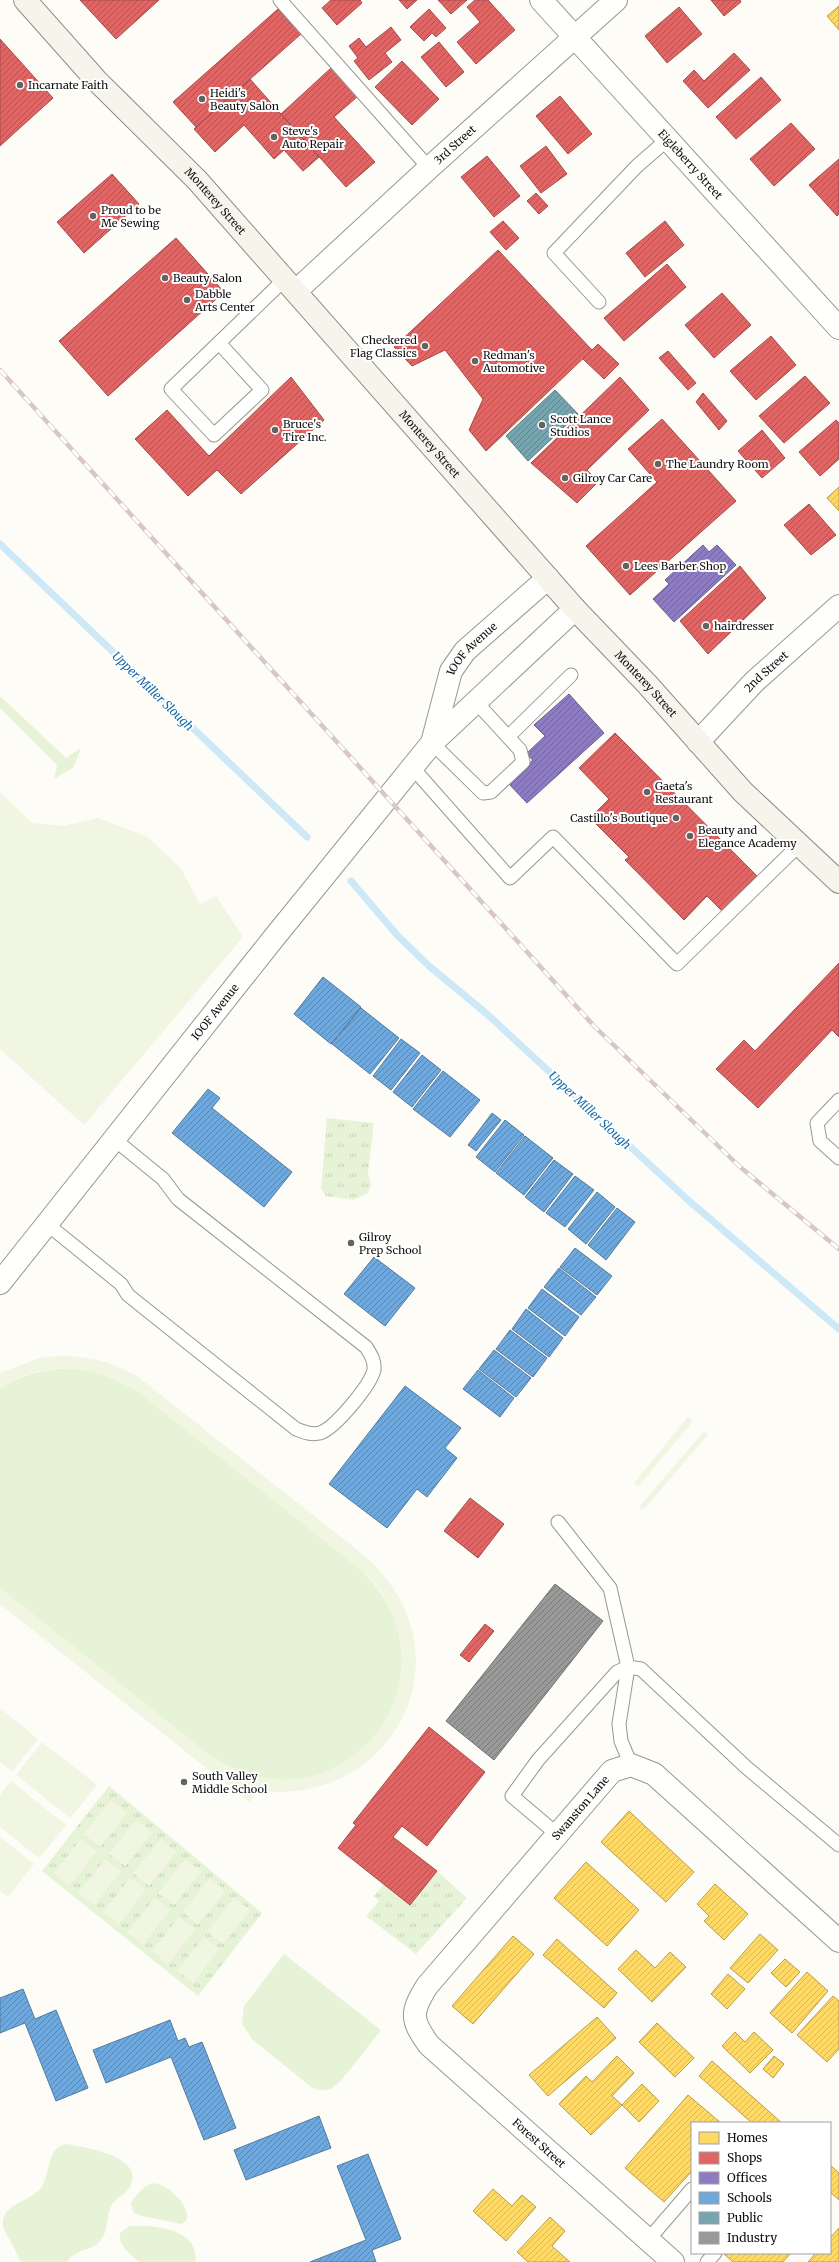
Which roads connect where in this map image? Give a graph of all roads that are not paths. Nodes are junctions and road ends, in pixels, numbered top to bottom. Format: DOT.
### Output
graph roads {
  1 [pos="25,0"];
  2 [pos="280,0"];
  3 [pos="541,0"];
  4 [pos="616,0"];
  5 [pos="574,37"];
  6 [pos="668,139"];
  7 [pos="429,168"];
  8 [pos="291,285"];
  9 [pos="599,302"];
  10 [pos="839,328"];
  11 [pos="220,344"];
  12 [pos="548,578"];
  13 [pos="839,606"];
  14 [pos="575,609"];
  15 [pos="571,675"];
  16 [pos="476,702"];
  17 [pos="509,736"];
  18 [pos="698,742"];
  19 [pos="432,743"];
  20 [pos="412,767"];
  21 [pos="799,845"];
  22 [pos="839,882"];
  23 [pos="839,1100"];
  24 [pos="114,1138"];
  25 [pos="839,1158"];
  26 [pos="47,1224"];
  27 [pos="0,1283"];
  28 [pos="558,1522"];
  29 [pos="628,1667"];
  30 [pos="631,1765"];
  31 [pos="558,1835"];
  32 [pos="839,1845"];
  33 [pos="839,1941"];
  34 [pos="414,2019"];
  35 [pos="691,2190"];
  36 [pos="648,2240"];
  37 [pos="714,2254"];
  38 [pos="673,2262"];
  39 [pos="707,2262"];
  1 -- 8 [label="main road, Monterey Street"];
  2 -- 7 [label="lane"];
  3 -- 5 [label="street, Eigleberry Street"];
  4 -- 5 [label="street, 3rd Street"];
  5 -- 6 [label="street, Eigleberry Street"];
  5 -- 7 [label="street, 3rd Street"];
  6 -- 9 [label="lane"];
  6 -- 10 [label="street, Eigleberry Street"];
  7 -- 8 [label="street, 3rd Street"];
  8 -- 11 [label="lane"];
  8 -- 12 [label="main road, Monterey Street"];
  11 -- 11 [label="lane"];
  12 -- 14 [label="main road, Monterey Street"];
  12 -- 19 [label="street, IOOF Avenue"];
  13 -- 18 [label="street, 2nd Street"];
  14 -- 16 [label="street, IOOF Avenue"];
  14 -- 18 [label="main road, Monterey Street"];
  15 -- 17 [label="lane"];
  16 -- 17 [label="lane"];
  16 -- 19 [label="street, IOOF Avenue"];
  17 -- 19 [label="lane"];
  18 -- 21 [label="main road, Monterey Street"];
  19 -- 20 [label="street, IOOF Avenue"];
  20 -- 21 [label="lane"];
  20 -- 24 [label="street, IOOF Avenue"];
  21 -- 22 [label="main road, Monterey Street"];
  23 -- 25 [label="lane"];
  24 -- 26 [label="street, IOOF Avenue"];
  24 -- 26 [label="lane"];
  26 -- 27 [label="street, IOOF Avenue"];
  28 -- 29 [label="lane"];
  29 -- 30 [label="lane"];
  29 -- 31 [label="lane"];
  29 -- 32 [label="lane"];
  30 -- 31 [label="street, Swanston Lane"];
  30 -- 33 [label="street"];
  31 -- 34 [label="street, Swanston Lane"];
  34 -- 36 [label="street, Forest Street"];
  35 -- 36 [label="lane"];
  36 -- 38 [label="street, Forest Street"];
  37 -- 39 [label="lane"];
}
